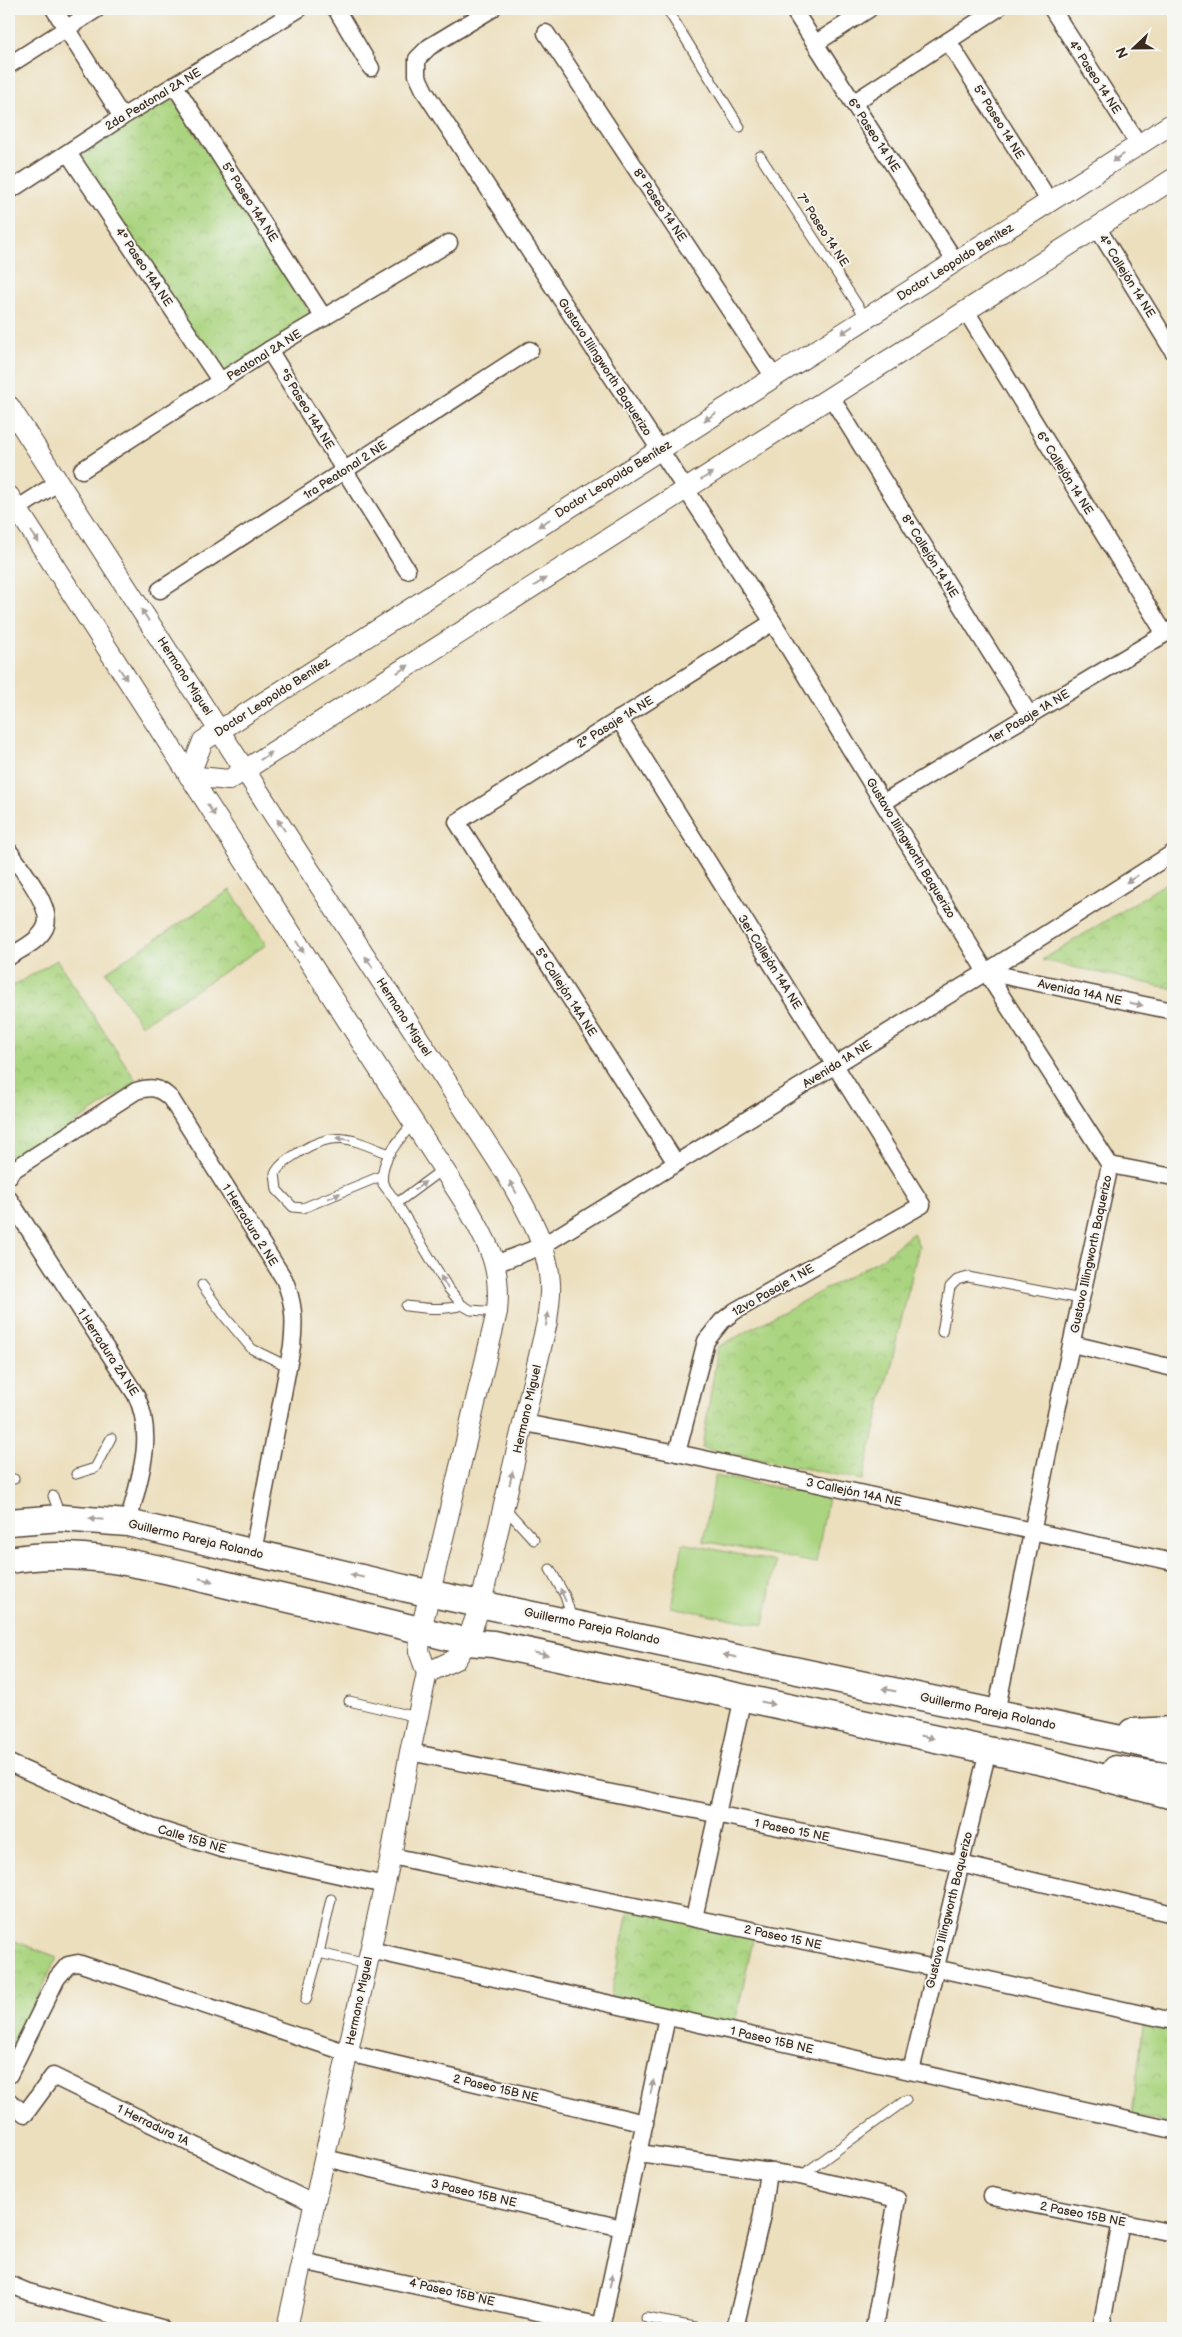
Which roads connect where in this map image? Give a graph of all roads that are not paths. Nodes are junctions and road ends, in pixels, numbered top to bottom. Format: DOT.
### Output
graph roads {
  1 [pos="54,9"];
  2 [pos="97,9"];
  3 [pos="299,9"];
  4 [pos="336,9"];
  5 [pos="492,9"];
  6 [pos="668,9"];
  7 [pos="793,9"];
  8 [pos="869,9"];
  9 [pos="998,9"];
  10 [pos="1052,9"];
  11 [pos="66,29"];
  12 [pos="546,33"];
  13 [pos="948,41"];
  14 [pos="816,43"];
  15 [pos="9,65"];
  16 [pos="371,68"];
  17 [pos="175,86"];
  18 [pos="854,103"];
  19 [pos="122,117"];
  20 [pos="1173,122"];
  21 [pos="740,127"];
  22 [pos="1139,144"];
  23 [pos="68,152"];
  24 [pos="760,156"];
  25 [pos="1173,179"];
  26 [pos="9,191"];
  27 [pos="1050,202"];
  28 [pos="1097,227"];
  29 [pos="449,242"];
  30 [pos="955,261"];
  31 [pos="966,311"];
  32 [pos="324,318"];
  33 [pos="866,318"];
  34 [pos="269,350"];
  35 [pos="530,350"];
  36 [pos="1173,351"];
  37 [pos="774,377"];
  38 [pos="221,382"];
  39 [pos="831,397"];
  40 [pos="9,406"];
  41 [pos="659,450"];
  42 [pos="82,470"];
  43 [pos="346,470"];
  44 [pos="60,482"];
  45 [pos="685,490"];
  46 [pos="11,506"];
  47 [pos="407,570"];
  48 [pos="160,590"];
  49 [pos="773,622"];
  50 [pos="1169,632"];
  51 [pos="1030,716"];
  52 [pos="619,719"];
  53 [pos="219,730"];
  54 [pos="245,770"];
  55 [pos="190,776"];
  56 [pos="884,802"];
  57 [pos="456,822"];
  58 [pos="9,851"];
  59 [pos="1173,853"];
  60 [pos="9,957"];
  61 [pos="986,972"];
  62 [pos="1173,1011"];
  63 [pos="834,1066"];
  64 [pos="413,1123"];
  65 [pos="388,1154"];
  66 [pos="676,1163"];
  67 [pos="1110,1165"];
  68 [pos="443,1169"];
  69 [pos="9,1176"];
  70 [pos="381,1176"];
  71 [pos="1173,1177"];
  72 [pos="9,1199"];
  73 [pos="397,1203"];
  74 [pos="922,1205"];
  75 [pos="542,1246"];
  76 [pos="495,1264"];
  77 [pos="202,1285"];
  78 [pos="1081,1299"];
  79 [pos="462,1305"];
  80 [pos="406,1306"];
  81 [pos="497,1312"];
  82 [pos="942,1332"];
  83 [pos="1072,1344"];
  84 [pos="289,1366"];
  85 [pos="1173,1368"];
  86 [pos="535,1425"];
  87 [pos="112,1438"];
  88 [pos="677,1454"];
  89 [pos="76,1474"];
  90 [pos="504,1508"];
  91 [pos="9,1522"];
  92 [pos="128,1523"];
  93 [pos="1032,1531"];
  94 [pos="534,1540"];
  95 [pos="253,1552"];
  96 [pos="9,1560"];
  97 [pos="1173,1562"];
  98 [pos="550,1569"];
  99 [pos="431,1592"];
  100 [pos="480,1603"];
  101 [pos="573,1622"];
  102 [pos="421,1630"];
  103 [pos="467,1642"];
  104 [pos="427,1674"];
  105 [pos="743,1698"];
  106 [pos="349,1701"];
  107 [pos="996,1713"];
  108 [pos="418,1717"];
  109 [pos="1056,1726"];
  110 [pos="1173,1730"];
  111 [pos="988,1750"];
  112 [pos="1173,1750"];
  113 [pos="410,1752"];
  114 [pos="9,1763"];
  115 [pos="1048,1763"];
  116 [pos="1173,1777"];
  117 [pos="1173,1796"];
  118 [pos="716,1814"];
  119 [pos="391,1856"];
  120 [pos="961,1864"];
  121 [pos="385,1885"];
  122 [pos="331,1899"];
  123 [pos="1173,1914"];
  124 [pos="694,1918"];
  125 [pos="319,1953"];
  126 [pos="369,1957"];
  127 [pos="935,1968"];
  128 [pos="306,2000"];
  129 [pos="667,2017"];
  130 [pos="1173,2021"];
  131 [pos="348,2053"];
  132 [pos="9,2075"];
  133 [pos="910,2076"];
  134 [pos="906,2100"];
  135 [pos="9,2101"];
  136 [pos="645,2123"];
  137 [pos="1173,2130"];
  138 [pos="640,2153"];
  139 [pos="325,2158"];
  140 [pos="768,2171"];
  141 [pos="800,2176"];
  142 [pos="992,2196"];
  143 [pos="315,2204"];
  144 [pos="1121,2222"];
  145 [pos="622,2228"];
  146 [pos="1173,2232"];
  147 [pos="302,2261"];
  148 [pos="9,2284"];
  149 [pos="646,2318"];
  150 [pos="602,2327"];
  151 [pos="161,2328"];
  152 [pos="287,2328"];
  153 [pos="701,2328"];
  154 [pos="735,2328"];
  155 [pos="874,2328"];
  156 [pos="1101,2328"];
  1 -- 11 [label="street"];
  2 -- 11 [label="street"];
  3 -- 17 [label="street, 2da Peatonal 2A NE"];
  4 -- 16 [label="street"];
  5 -- 41 [label="street, Gustavo Illingworth Baquerizo"];
  6 -- 21 [label="lane"];
  7 -- 14 [label="street, 6° Paseo 14 NE"];
  8 -- 14 [label="street"];
  9 -- 13 [label="street"];
  10 -- 22 [label="street, 4° Paseo 14 NE"];
  11 -- 15 [label="street"];
  11 -- 19 [label="street"];
  12 -- 37 [label="street, 8° Paseo 14 NE"];
  13 -- 18 [label="street"];
  13 -- 27 [label="street, 5° Paseo 14 NE"];
  14 -- 18 [label="street, 6° Paseo 14 NE"];
  17 -- 19 [label="street, 2da Peatonal 2A NE"];
  17 -- 32 [label="street, 5° Paseo 14A NE"];
  18 -- 30 [label="street, 6° Paseo 14 NE"];
  19 -- 23 [label="street, 2da Peatonal 2A NE"];
  20 -- 22 [label="street, Doctor Leopoldo Benítez"];
  22 -- 27 [label="street, Doctor Leopoldo Benítez, one-way"];
  23 -- 26 [label="street, 2da Peatonal 2A NE"];
  23 -- 38 [label="street, 4° Paseo 14A NE"];
  24 -- 33 [label="lane, 7° Paseo 14 NE"];
  25 -- 28 [label="street"];
  27 -- 30 [label="street, Doctor Leopoldo Benítez"];
  28 -- 31 [label="street"];
  28 -- 36 [label="street, 4° Callejón 14 NE"];
  29 -- 32 [label="street, Peatonal 2A NE"];
  30 -- 33 [label="street, Doctor Leopoldo Benítez"];
  31 -- 39 [label="street"];
  31 -- 50 [label="street, 6° Callejón 14 NE"];
  32 -- 34 [label="street, Peatonal 2A NE"];
  33 -- 37 [label="street, Doctor Leopoldo Benítez, one-way"];
  34 -- 38 [label="street, Peatonal 2A NE"];
  34 -- 43 [label="street, °5 Paseo 14A NE"];
  35 -- 43 [label="street, 1ra Peatonal 2 NE"];
  37 -- 41 [label="street, Doctor Leopoldo Benítez, one-way"];
  38 -- 42 [label="street, Peatonal 2A NE"];
  45 -- 39 [label="street, one-way"];
  39 -- 51 [label="street, 8° Callejón 14 NE"];
  40 -- 44 [label="street, Hermano Miguel"];
  41 -- 45 [label="street, Gustavo Illingworth Baquerizo"];
  41 -- 53 [label="street, Doctor Leopoldo Benítez, one-way"];
  43 -- 47 [label="street, °5 Paseo 14A NE"];
  43 -- 48 [label="street, 1ra Peatonal 2 NE"];
  44 -- 46 [label="street"];
  53 -- 44 [label="street, Hermano Miguel, one-way"];
  45 -- 49 [label="street, Gustavo Illingworth Baquerizo"];
  54 -- 45 [label="street, one-way"];
  46 -- 55 [label="street, one-way"];
  49 -- 52 [label="street, 2° Pasaje 1A NE"];
  49 -- 56 [label="street, Gustavo Illingworth Baquerizo"];
  50 -- 51 [label="street, 1er Pasaje 1A NE"];
  51 -- 56 [label="street, 1er Pasaje 1A NE"];
  52 -- 57 [label="street, 2° Pasaje 1A NE"];
  52 -- 63 [label="street, 3er Callejón 14A NE"];
  53 -- 54 [label="street, Hermano Miguel"];
  53 -- 55 [label="street, Doctor Leopoldo Benítez"];
  54 -- 55 [label="street"];
  75 -- 54 [label="street, Hermano Miguel, one-way"];
  55 -- 64 [label="street, one-way"];
  56 -- 61 [label="street, Gustavo Illingworth Baquerizo"];
  57 -- 66 [label="street, 5° Callejón 14A NE"];
  58 -- 60 [label="street"];
  59 -- 61 [label="street, Avenida 1A NE, one-way"];
  61 -- 62 [label="street, Avenida 14A NE, one-way"];
  61 -- 63 [label="street, Avenida 1A NE"];
  61 -- 67 [label="street, Gustavo Illingworth Baquerizo"];
  63 -- 66 [label="street, Avenida 1A NE"];
  63 -- 74 [label="street, 3er Callejón 14A NE"];
  64 -- 65 [label="lane"];
  64 -- 68 [label="street"];
  65 -- 70 [label="lane"];
  65 -- 70 [label="lane, one-way"];
  66 -- 75 [label="street, Avenida 1A NE"];
  67 -- 71 [label="street"];
  67 -- 78 [label="street, Gustavo Illingworth Baquerizo"];
  73 -- 68 [label="lane, one-way"];
  68 -- 76 [label="street"];
  69 -- 84 [label="street, 1 Herradura 2 NE"];
  70 -- 73 [label="lane"];
  72 -- 92 [label="street, 1 Herradura 2A NE"];
  79 -- 73 [label="lane, one-way"];
  74 -- 88 [label="street, 12vo Pasaje 1 NE"];
  75 -- 76 [label="street, Avenida 1A NE"];
  90 -- 75 [label="street, Hermano Miguel, one-way"];
  76 -- 81 [label="street"];
  77 -- 84 [label="lane"];
  78 -- 82 [label="lane"];
  78 -- 83 [label="street, Gustavo Illingworth Baquerizo"];
  79 -- 80 [label="lane"];
  79 -- 81 [label="lane"];
  81 -- 99 [label="street"];
  83 -- 85 [label="street"];
  83 -- 93 [label="street, Gustavo Illingworth Baquerizo"];
  84 -- 95 [label="street, 1 Herradura 2 NE"];
  86 -- 88 [label="street, 3 Callejón 14A NE"];
  87 -- 89 [label="lane"];
  88 -- 93 [label="street, 3 Callejón 14A NE"];
  90 -- 94 [label="lane"];
  90 -- 100 [label="street, Hermano Miguel"];
  92 -- 91 [label="main road, Guillermo Pareja Rolando, one-way"];
  92 -- 95 [label="main road, Guillermo Pareja Rolando"];
  93 -- 97 [label="street, 3 Callejón 14A NE"];
  93 -- 107 [label="street, Gustavo Illingworth Baquerizo"];
  99 -- 95 [label="main road, Guillermo Pareja Rolando, one-way"];
  96 -- 102 [label="main road, one-way"];
  101 -- 98 [label="lane, one-way"];
  99 -- 100 [label="main road, Guillermo Pareja Rolando"];
  99 -- 102 [label="street"];
  100 -- 101 [label="main road, Guillermo Pareja Rolando"];
  100 -- 103 [label="street, Hermano Miguel"];
  107 -- 101 [label="main road, Guillermo Pareja Rolando, one-way"];
  102 -- 103 [label="main road"];
  102 -- 104 [label="street"];
  103 -- 104 [label="street, Hermano Miguel"];
  103 -- 105 [label="main road, one-way"];
  104 -- 108 [label="street, Hermano Miguel"];
  105 -- 111 [label="main road, one-way"];
  105 -- 118 [label="street"];
  106 -- 108 [label="lane"];
  107 -- 109 [label="main road, Guillermo Pareja Rolando"];
  108 -- 113 [label="street, Hermano Miguel"];
  109 -- 110 [label="main road"];
  109 -- 112 [label="main road, Guillermo Pareja Rolando"];
  111 -- 115 [label="main road"];
  111 -- 120 [label="street, Gustavo Illingworth Baquerizo"];
  113 -- 118 [label="street, 1 Paseo 15 NE"];
  113 -- 119 [label="street, Hermano Miguel"];
  114 -- 121 [label="street, Calle 15B NE"];
  115 -- 116 [label="main road"];
  115 -- 117 [label="main road"];
  118 -- 120 [label="street, 1 Paseo 15 NE"];
  118 -- 124 [label="street"];
  119 -- 121 [label="street, Hermano Miguel"];
  119 -- 124 [label="street, 2 Paseo 15 NE"];
  120 -- 123 [label="street, 1 Paseo 15 NE"];
  120 -- 127 [label="street, Gustavo Illingworth Baquerizo"];
  121 -- 126 [label="street, Hermano Miguel"];
  122 -- 125 [label="lane"];
  124 -- 127 [label="street, 2 Paseo 15 NE"];
  125 -- 126 [label="lane"];
  125 -- 128 [label="lane"];
  126 -- 129 [label="street, 1 Paseo 15B NE"];
  126 -- 131 [label="street, Hermano Miguel"];
  127 -- 130 [label="street, 2 Paseo 15 NE"];
  127 -- 133 [label="street, Gustavo Illingworth Baquerizo"];
  129 -- 133 [label="street, 1 Paseo 15B NE"];
  136 -- 129 [label="street, one-way"];
  131 -- 132 [label="street"];
  131 -- 136 [label="street, 2 Paseo 15B NE"];
  131 -- 139 [label="street, Hermano Miguel"];
  133 -- 137 [label="street, 1 Paseo 15B NE"];
  134 -- 141 [label="lane"];
  135 -- 143 [label="street, 1 Herradura 1A"];
  136 -- 138 [label="street"];
  138 -- 140 [label="street"];
  138 -- 145 [label="street"];
  139 -- 143 [label="street, Hermano Miguel"];
  139 -- 145 [label="street, 3 Paseo 15B NE"];
  140 -- 141 [label="street"];
  140 -- 154 [label="street"];
  141 -- 155 [label="street"];
  142 -- 144 [label="street, 2 Paseo 15B NE"];
  143 -- 147 [label="street, Hermano Miguel"];
  144 -- 146 [label="street, 2 Paseo 15B NE"];
  144 -- 156 [label="street"];
  150 -- 145 [label="street, one-way"];
  147 -- 150 [label="street, 4 Paseo 15B NE"];
  147 -- 152 [label="street, Hermano Miguel"];
  148 -- 151 [label="street"];
  149 -- 153 [label="lane"];
}
